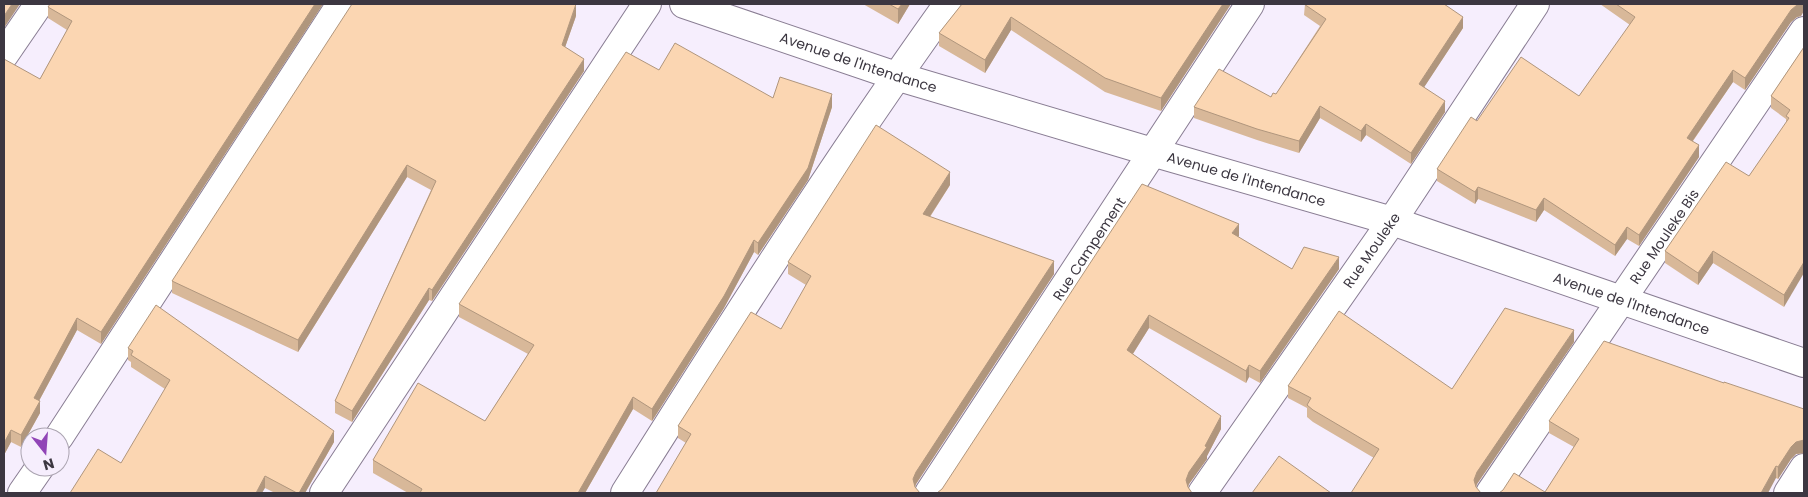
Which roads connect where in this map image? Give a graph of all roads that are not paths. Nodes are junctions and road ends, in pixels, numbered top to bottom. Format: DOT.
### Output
graph roads {
  1 [pos="39,4"];
  2 [pos="341,4"];
  3 [pos="647,4"];
  4 [pos="684,4"];
  5 [pos="948,4"];
  6 [pos="1250,4"];
  7 [pos="1535,4"];
  8 [pos="1804,31"];
  9 [pos="4,55"];
  10 [pos="896,76"];
  11 [pos="1152,152"];
  12 [pos="1392,221"];
  13 [pos="1622,299"];
  14 [pos="1804,362"];
  15 [pos="66,427"];
  16 [pos="1804,468"];
  17 [pos="33,477"];
  18 [pos="22,493"];
  19 [pos="324,493"];
  20 [pos="625,493"];
  21 [pos="929,493"];
  22 [pos="1202,493"];
  23 [pos="1490,493"];
  24 [pos="1788,493"];
  1 -- 9 [label="street"];
  2 -- 15 [label="street"];
  3 -- 19 [label="street"];
  4 -- 10 [label="street, Avenue de l'Intendance"];
  5 -- 10 [label="street"];
  6 -- 11 [label="street, Rue Campement"];
  7 -- 12 [label="street, Rue Mouleke"];
  8 -- 13 [label="street, Rue Mouleke Bis"];
  10 -- 11 [label="street, Avenue de l'Intendance"];
  10 -- 20 [label="street"];
  11 -- 12 [label="street, Avenue de l'Intendance"];
  11 -- 21 [label="street, Rue Campement"];
  12 -- 13 [label="street, Avenue de l'Intendance"];
  12 -- 22 [label="street, Rue Mouleke"];
  13 -- 14 [label="street, Avenue de l'Intendance"];
  13 -- 23 [label="street, Rue Mouleke Bis"];
  16 -- 24 [label="street"];
  17 -- 18 [label="street"];
}
